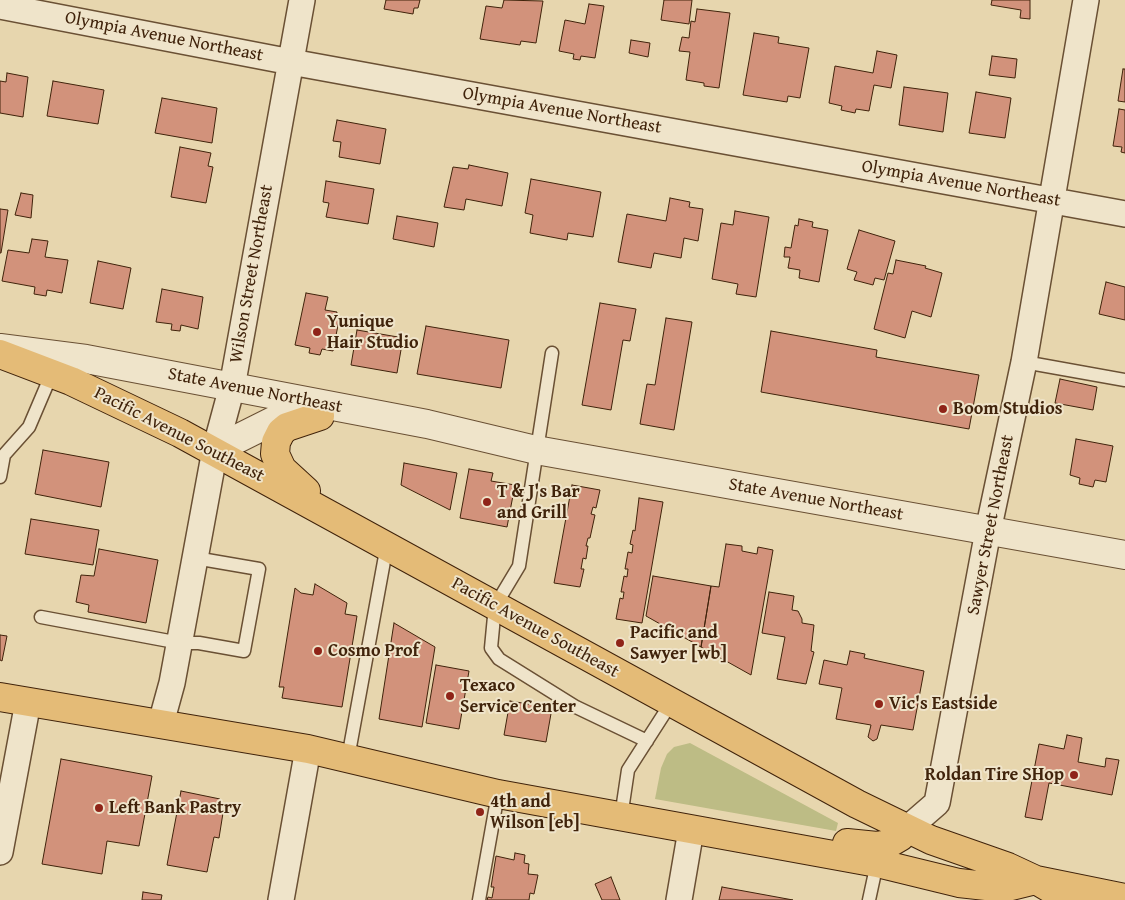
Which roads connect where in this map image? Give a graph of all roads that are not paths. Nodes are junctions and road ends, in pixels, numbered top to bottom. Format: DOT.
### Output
graph roads {
  1 [pos="302,0"];
  2 [pos="1086,0"];
  3 [pos="0,6"];
  4 [pos="291,62"];
  5 [pos="1051,200"];
  6 [pos="1125,214"];
  7 [pos="0,348"];
  8 [pos="552,353"];
  9 [pos="0,354"];
  10 [pos="1024,362"];
  11 [pos="52,374"];
  12 [pos="1125,380"];
  13 [pos="232,387"];
  14 [pos="320,416"];
  15 [pos="508,445"];
  16 [pos="215,450"];
  17 [pos="536,450"];
  18 [pos="0,477"];
  19 [pos="360,530"];
  20 [pos="988,531"];
  21 [pos="388,545"];
  22 [pos="1125,555"];
  23 [pos="195,558"];
  24 [pos="495,606"];
  25 [pos="41,617"];
  26 [pos="180,643"];
  27 [pos="0,697"];
  28 [pos="28,702"];
  29 [pos="671,703"];
  30 [pos="160,723"];
  31 [pos="647,741"];
  32 [pos="308,749"];
  33 [pos="348,758"];
  34 [pos="498,794"];
  35 [pos="621,817"];
  36 [pos="907,829"];
  37 [pos="692,830"];
  38 [pos="0,852"];
  39 [pos="877,863"];
  40 [pos="1036,880"];
  41 [pos="1125,898"];
  42 [pos="282,900"];
  43 [pos="479,900"];
  44 [pos="679,900"];
  45 [pos="869,900"];
  46 [pos="955,900"];
  47 [pos="1070,900"];
  1 -- 4 [label="street, Wilson Street Northeast"];
  2 -- 5 [label="street, Sawyer Street Northeast"];
  3 -- 4 [label="street, Olympia Avenue Northeast"];
  4 -- 5 [label="street, Olympia Avenue Northeast"];
  4 -- 13 [label="street, Wilson Street Northeast"];
  5 -- 6 [label="street, Olympia Avenue Northeast"];
  5 -- 10 [label="street, Sawyer Street Northeast"];
  7 -- 13 [label="street, State Avenue Northeast"];
  8 -- 17 [label="lane"];
  9 -- 11 [label="main road, Pacific Avenue Southeast"];
  10 -- 12 [label="lane"];
  10 -- 20 [label="street, Sawyer Street Northeast"];
  11 -- 16 [label="main road, Pacific Avenue Southeast"];
  11 -- 18 [label="lane"];
  13 -- 15 [label="street, State Avenue Northeast"];
  13 -- 16 [label="street, Wilson Street Northeast"];
  14 -- 15 [label="street, State Avenue Northeast"];
  14 -- 16 [label="street, State Avenue Northeast"];
  14 -- 19 [label="main road"];
  15 -- 17 [label="street, State Avenue Northeast"];
  16 -- 19 [label="main road, Pacific Avenue Southeast"];
  16 -- 23 [label="street, Wilson Street Northeast"];
  17 -- 20 [label="street, State Avenue Northeast"];
  17 -- 24 [label="lane"];
  19 -- 21 [label="main road, Pacific Avenue Southeast"];
  20 -- 22 [label="street, State Avenue Northeast"];
  20 -- 36 [label="street, Sawyer Street Northeast"];
  21 -- 24 [label="main road, Pacific Avenue Southeast"];
  21 -- 33 [label="lane"];
  23 -- 26 [label="street, Wilson Street Northeast"];
  23 -- 26 [label="lane"];
  24 -- 29 [label="main road, Pacific Avenue Southeast"];
  24 -- 31 [label="lane"];
  25 -- 26 [label="lane"];
  26 -- 30 [label="street, Wilson Street Northeast"];
  27 -- 28 [label="main road"];
  28 -- 30 [label="main road"];
  28 -- 38 [label="street"];
  29 -- 31 [label="lane"];
  29 -- 36 [label="main road, Pacific Avenue Southeast"];
  30 -- 32 [label="main road"];
  31 -- 35 [label="lane"];
  32 -- 33 [label="main road"];
  32 -- 42 [label="street"];
  33 -- 34 [label="main road"];
  34 -- 35 [label="main road"];
  34 -- 43 [label="lane"];
  35 -- 37 [label="main road"];
  36 -- 37 [label="main road"];
  36 -- 40 [label="main road, Pacific Avenue Southeast"];
  37 -- 39 [label="main road"];
  37 -- 44 [label="street"];
  39 -- 40 [label="main road"];
  39 -- 45 [label="lane"];
  39 -- 46 [label="main road"];
  40 -- 41 [label="main road"];
  40 -- 47 [label="main road, Pacific Avenue Southeast"];
}
